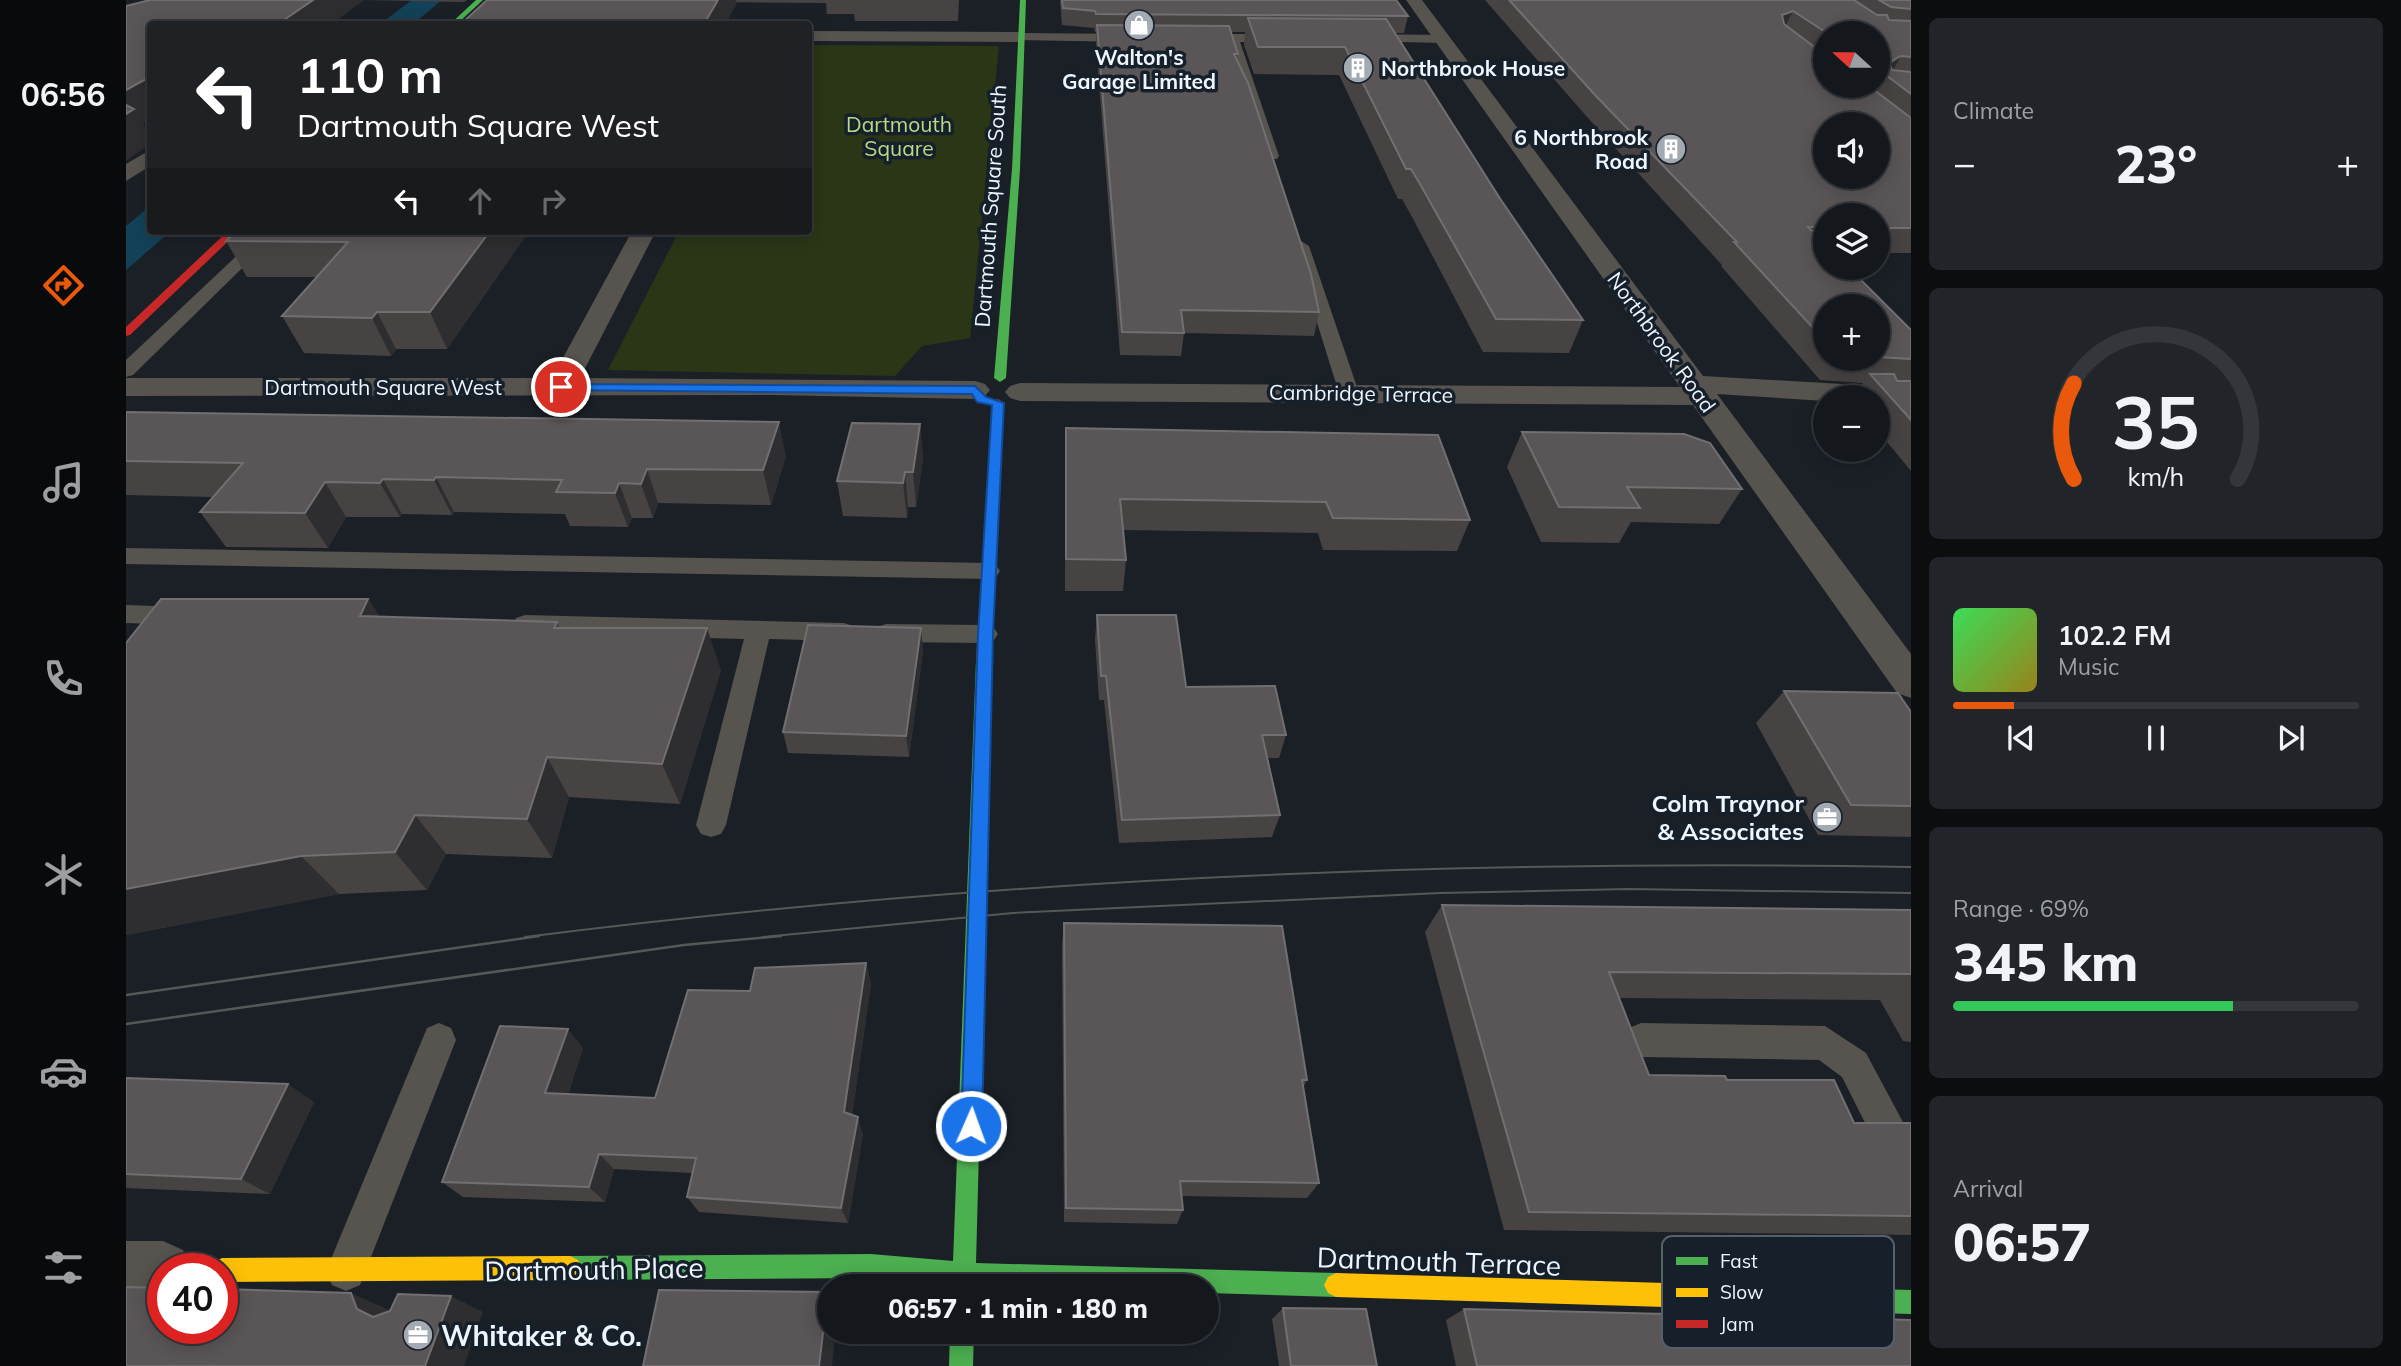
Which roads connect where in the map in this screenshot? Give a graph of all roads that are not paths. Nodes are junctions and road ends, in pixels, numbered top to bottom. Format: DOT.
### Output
graph roads {
  1 [pos="480,0"];
  2 [pos="1023,0"];
  3 [pos="1414,0"];
  4 [pos="456,21"];
  5 [pos="812,36"];
  6 [pos="1021,37"];
  7 [pos="1140,38"];
  8 [pos="1180,38"];
  9 [pos="1233,38"];
  10 [pos="1289,38"];
  11 [pos="1345,38"];
  12 [pos="1442,39"];
  13 [pos="147,158"];
  14 [pos="1276,170"];
  15 [pos="126,174"];
  16 [pos="230,235"];
  17 [pos="268,235"];
  18 [pos="642,235"];
  19 [pos="1298,236"];
  20 [pos="126,333"];
  21 [pos="126,371"];
  22 [pos="126,387"];
  23 [pos="561,387"];
  24 [pos="1698,390"];
  25 [pos="998,391"];
  26 [pos="1349,394"];
  27 [pos="1911,397"];
  28 [pos="126,556"];
  29 [pos="988,571"];
  30 [pos="126,614"];
  31 [pos="202,616"];
  32 [pos="498,623"];
  33 [pos="759,629"];
  34 [pos="985,634"];
  35 [pos="1911,683"];
  36 [pos="711,825"];
  37 [pos="439,1040"];
  38 [pos="1641,1040"];
  39 [pos="1911,1175"];
  40 [pos="126,1270"];
  41 [pos="147,1270"];
  42 [pos="238,1270"];
  43 [pos="346,1271"];
  44 [pos="425,1271"];
  45 [pos="925,1274"];
  46 [pos="965,1274"];
  47 [pos="1219,1286"];
  48 [pos="1662,1296"];
  49 [pos="411,1310"];
  50 [pos="962,1344"];
  51 [pos="961,1366"];
  1 -- 4 [label="street"];
  2 -- 6 [label="street, Dartmouth Square South"];
  3 -- 12 [label="street, Northbrook Road"];
  5 -- 6 [label="street"];
  6 -- 7 [label="lane"];
  6 -- 25 [label="street, Dartmouth Square South"];
  8 -- 9 [label="lane"];
  9 -- 10 [label="lane"];
  9 -- 14 [label="lane"];
  11 -- 12 [label="lane"];
  12 -- 24 [label="street, Northbrook Road"];
  13 -- 15 [label="street"];
  16 -- 20 [label="street"];
  17 -- 21 [label="lane"];
  18 -- 23 [label="street"];
  19 -- 26 [label="lane"];
  22 -- 23 [label="street, Dartmouth Square West"];
  23 -- 25 [label="street, Dartmouth Square West"];
  24 -- 26 [label="street, Cambridge Terrace"];
  24 -- 27 [label="street, Cambridge Terrace"];
  24 -- 35 [label="street, Northbrook Road"];
  25 -- 26 [label="street, Cambridge Terrace"];
  25 -- 29 [label="street, Dartmouth Square South"];
  28 -- 29 [label="lane"];
  29 -- 34 [label="street, Dartmouth Square South"];
  30 -- 31 [label="lane"];
  32 -- 33 [label="lane"];
  33 -- 34 [label="lane"];
  33 -- 36 [label="lane"];
  34 -- 46 [label="street, Dartmouth Square South"];
  37 -- 43 [label="lane"];
  38 -- 39 [label="lane"];
  40 -- 41 [label="street"];
  42 -- 43 [label="street, Dartmouth Place"];
  43 -- 44 [label="street, Dartmouth Place"];
  44 -- 45 [label="street, Dartmouth Place"];
  44 -- 49 [label="lane"];
  47 -- 48 [label="street, Dartmouth Terrace"];
  50 -- 51 [label="street"];
}
